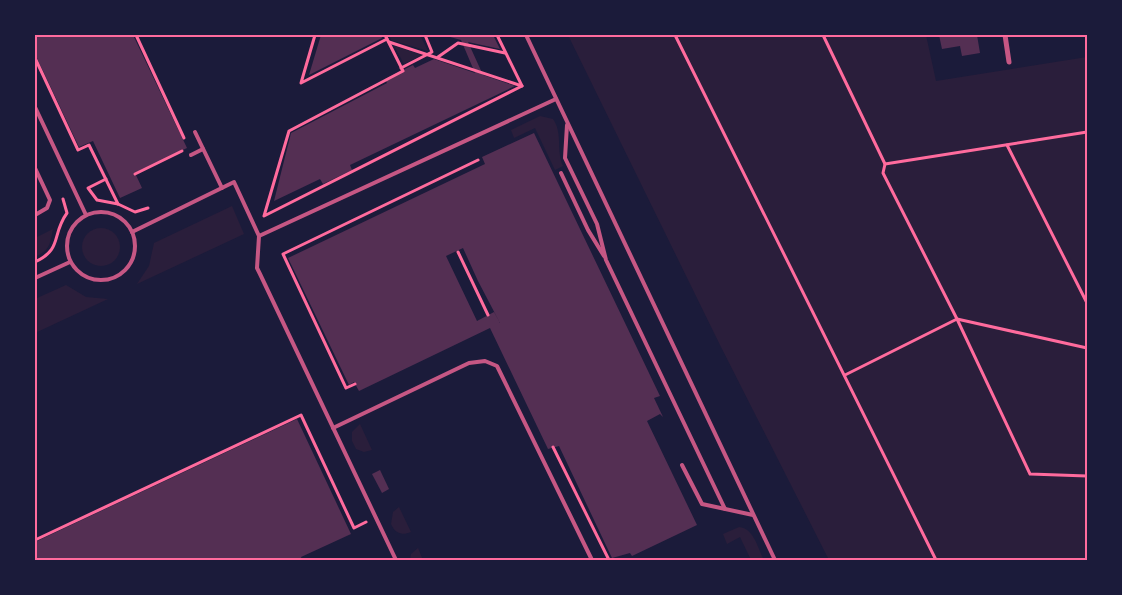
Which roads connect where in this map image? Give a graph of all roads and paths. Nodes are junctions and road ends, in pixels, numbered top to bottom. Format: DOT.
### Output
graph roads {
  1 [pos="136,35"];
  2 [pos="316,35"];
  3 [pos="425,35"];
  4 [pos="497,35"];
  5 [pos="526,35"];
  6 [pos="675,35"];
  7 [pos="822,35"];
  8 [pos="1005,35"];
  9 [pos="387,38"];
  10 [pos="505,54"];
  11 [pos="427,55"];
  12 [pos="438,57"];
  13 [pos="35,58"];
  14 [pos="1009,62"];
  15 [pos="401,68"];
  16 [pos="522,86"];
  17 [pos="556,99"];
  18 [pos="35,107"];
  19 [pos="567,122"];
  20 [pos="195,132"];
  21 [pos="1087,132"];
  22 [pos="184,139"];
  23 [pos="1007,145"];
  24 [pos="188,148"];
  25 [pos="203,149"];
  26 [pos="191,155"];
  27 [pos="478,160"];
  28 [pos="885,164"];
  29 [pos="35,168"];
  30 [pos="561,173"];
  31 [pos="135,174"];
  32 [pos="106,179"];
  33 [pos="222,188"];
  34 [pos="63,199"];
  35 [pos="118,204"];
  36 [pos="148,208"];
  37 [pos="35,215"];
  38 [pos="86,215"];
  39 [pos="132,232"];
  40 [pos="259,236"];
  41 [pos="458,252"];
  42 [pos="606,260"];
  43 [pos="35,262"];
  44 [pos="70,262"];
  45 [pos="35,278"];
  46 [pos="1087,303"];
  47 [pos="488,315"];
  48 [pos="957,319"];
  49 [pos="1087,348"];
  50 [pos="845,375"];
  51 [pos="355,384"];
  52 [pos="333,428"];
  53 [pos="553,447"];
  54 [pos="682,465"];
  55 [pos="1087,476"];
  56 [pos="725,509"];
  57 [pos="753,515"];
  58 [pos="370,530"];
  59 [pos="35,540"];
  60 [pos="396,560"];
  61 [pos="592,560"];
  62 [pos="609,560"];
  63 [pos="775,560"];
  64 [pos="936,560"];
  1 -- 22 [label="path"];
  2 -- 9 [label="path"];
  3 -- 11 [label="path"];
  4 -- 10 [label="path"];
  5 -- 17 [label="lane"];
  6 -- 50 [label="path"];
  7 -- 28 [label="path"];
  8 -- 14 [label="street"];
  9 -- 11 [label="path"];
  9 -- 15 [label="path"];
  10 -- 12 [label="path"];
  10 -- 16 [label="path"];
  11 -- 12 [label="path"];
  11 -- 15 [label="path"];
  12 -- 16 [label="path"];
  13 -- 32 [label="path"];
  15 -- 16 [label="path"];
  17 -- 19 [label="lane"];
  17 -- 40 [label="lane"];
  18 -- 38 [label="lane"];
  19 -- 42 [label="lane"];
  19 -- 57 [label="lane"];
  20 -- 25 [label="lane"];
  21 -- 23 [label="path"];
  23 -- 28 [label="path"];
  23 -- 46 [label="path"];
  24 -- 31 [label="path"];
  25 -- 26 [label="lane"];
  25 -- 33 [label="lane"];
  27 -- 51 [label="path"];
  28 -- 48 [label="path"];
  29 -- 37 [label="lane"];
  30 -- 42 [label="lane"];
  32 -- 35 [label="path"];
  32 -- 35 [label="path"];
  33 -- 39 [label="lane"];
  33 -- 40 [label="lane"];
  34 -- 43 [label="path"];
  35 -- 36 [label="path"];
  38 -- 39 [label="lane"];
  38 -- 44 [label="lane"];
  39 -- 44 [label="lane"];
  40 -- 52 [label="lane"];
  41 -- 47 [label="path"];
  42 -- 56 [label="lane"];
  44 -- 45 [label="lane"];
  48 -- 49 [label="path"];
  48 -- 50 [label="path"];
  48 -- 55 [label="path"];
  50 -- 64 [label="path"];
  52 -- 60 [label="lane"];
  52 -- 61 [label="lane"];
  53 -- 62 [label="path"];
  54 -- 56 [label="lane"];
  56 -- 57 [label="lane"];
  57 -- 63 [label="lane"];
  58 -- 59 [label="path"];
}
